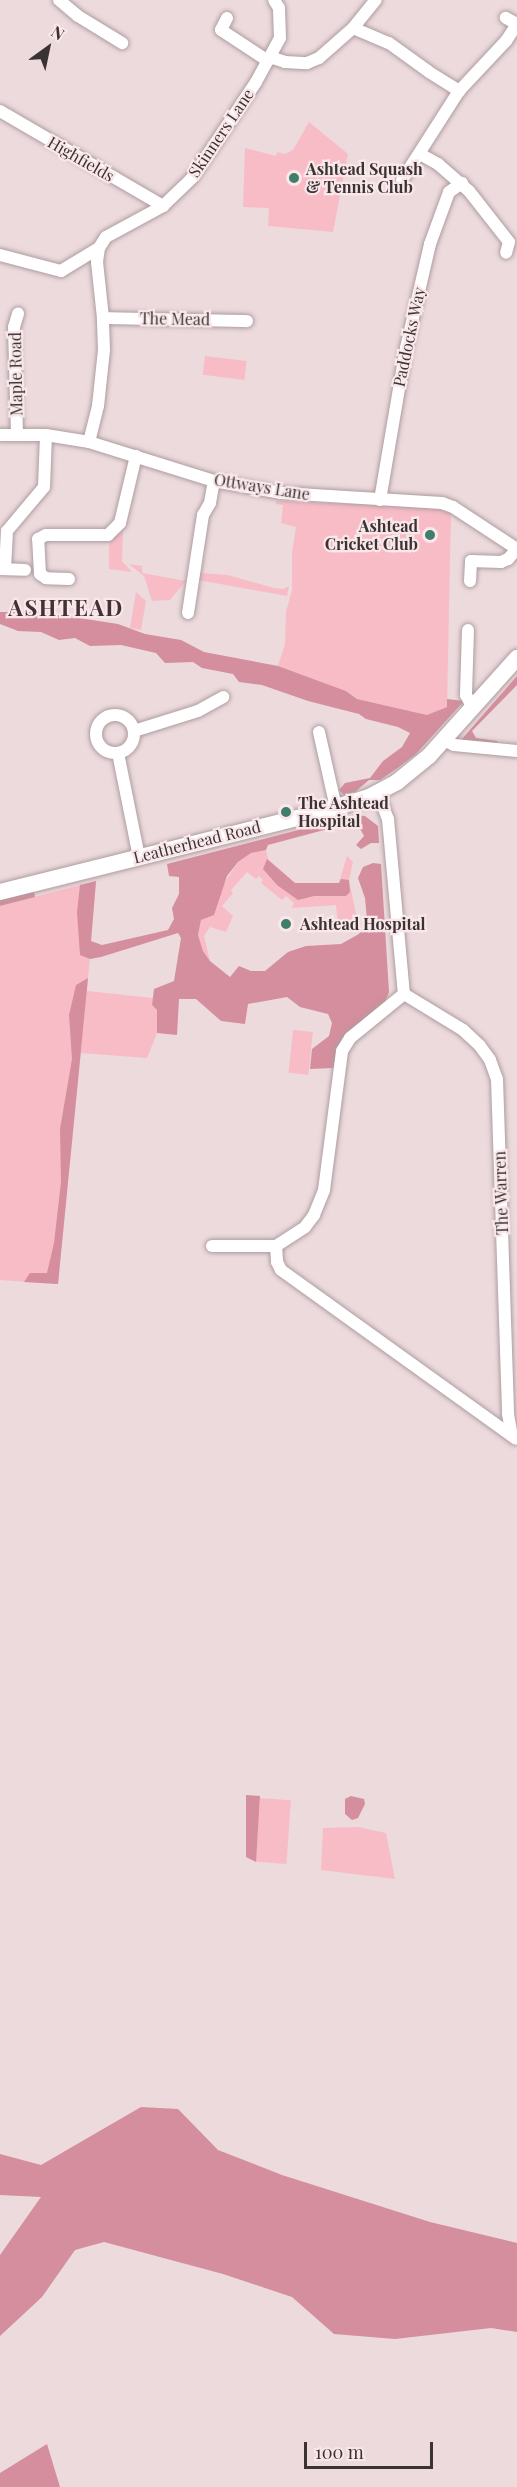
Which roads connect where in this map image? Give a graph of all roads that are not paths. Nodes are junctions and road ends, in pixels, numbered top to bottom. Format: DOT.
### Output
graph roads {
  1 [pos="59,0"];
  2 [pos="274,0"];
  3 [pos="376,0"];
  4 [pos="227,18"];
  5 [pos="506,18"];
  6 [pos="353,28"];
  7 [pos="122,43"];
  8 [pos="269,59"];
  9 [pos="459,91"];
  10 [pos="0,111"];
  11 [pos="420,154"];
  12 [pos="402,180"];
  13 [pos="462,183"];
  14 [pos="163,206"];
  15 [pos="99,248"];
  16 [pos="506,253"];
  17 [pos="0,255"];
  18 [pos="18,314"];
  19 [pos="104,318"];
  20 [pos="247,321"];
  21 [pos="17,434"];
  22 [pos="0,435"];
  23 [pos="46,435"];
  24 [pos="89,442"];
  25 [pos="136,456"];
  26 [pos="214,481"];
  27 [pos="380,500"];
  28 [pos="517,549"];
  29 [pos="3,569"];
  30 [pos="25,570"];
  31 [pos="69,579"];
  32 [pos="470,580"];
  33 [pos="188,613"];
  34 [pos="468,630"];
  35 [pos="517,658"];
  36 [pos="223,697"];
  37 [pos="473,708"];
  38 [pos="134,731"];
  39 [pos="319,732"];
  40 [pos="444,740"];
  41 [pos="517,751"];
  42 [pos="118,753"];
  43 [pos="378,792"];
  44 [pos="336,808"];
  45 [pos="139,857"];
  46 [pos="0,892"];
  47 [pos="404,994"];
  48 [pos="212,1246"];
  49 [pos="276,1246"];
  50 [pos="515,1438"];
  1 -- 7 [label="street"];
  2 -- 8 [label="street, Skinners Lane"];
  3 -- 6 [label="street"];
  4 -- 8 [label="street"];
  5 -- 9 [label="street"];
  6 -- 8 [label="street"];
  6 -- 9 [label="street"];
  8 -- 14 [label="street, Skinners Lane"];
  9 -- 11 [label="street"];
  10 -- 14 [label="street, Highfields"];
  11 -- 12 [label="street"];
  11 -- 13 [label="street"];
  13 -- 16 [label="street"];
  13 -- 27 [label="street, Paddocks Way"];
  14 -- 15 [label="street, Skinners Lane"];
  15 -- 17 [label="street, Skinners Lane"];
  15 -- 19 [label="street"];
  18 -- 21 [label="street, Maple Road"];
  19 -- 20 [label="street, The Mead"];
  19 -- 24 [label="street"];
  21 -- 22 [label="street, Ottways Lane"];
  21 -- 23 [label="street, Ottways Lane"];
  23 -- 24 [label="street, Ottways Lane"];
  23 -- 29 [label="street"];
  24 -- 25 [label="street, Ottways Lane"];
  25 -- 26 [label="street, Ottways Lane"];
  25 -- 31 [label="street"];
  26 -- 27 [label="street, Ottways Lane"];
  26 -- 33 [label="street"];
  27 -- 28 [label="street, Ottways Lane"];
  28 -- 32 [label="street"];
  29 -- 30 [label="street"];
  34 -- 37 [label="street"];
  35 -- 37 [label="highway, Leatherhead Road"];
  36 -- 38 [label="street"];
  37 -- 40 [label="highway, Leatherhead Road"];
  38 -- 42 [label="street"];
  38 -- 42 [label="street"];
  39 -- 44 [label="street"];
  40 -- 41 [label="street"];
  40 -- 43 [label="highway, Leatherhead Road"];
  42 -- 45 [label="street"];
  43 -- 44 [label="highway, Leatherhead Road"];
  43 -- 47 [label="street"];
  44 -- 45 [label="highway, Leatherhead Road"];
  45 -- 46 [label="highway, Leatherhead Road"];
  47 -- 49 [label="street"];
  47 -- 50 [label="street, The Warren"];
  48 -- 49 [label="street"];
  49 -- 50 [label="street, The Warren"];
}
